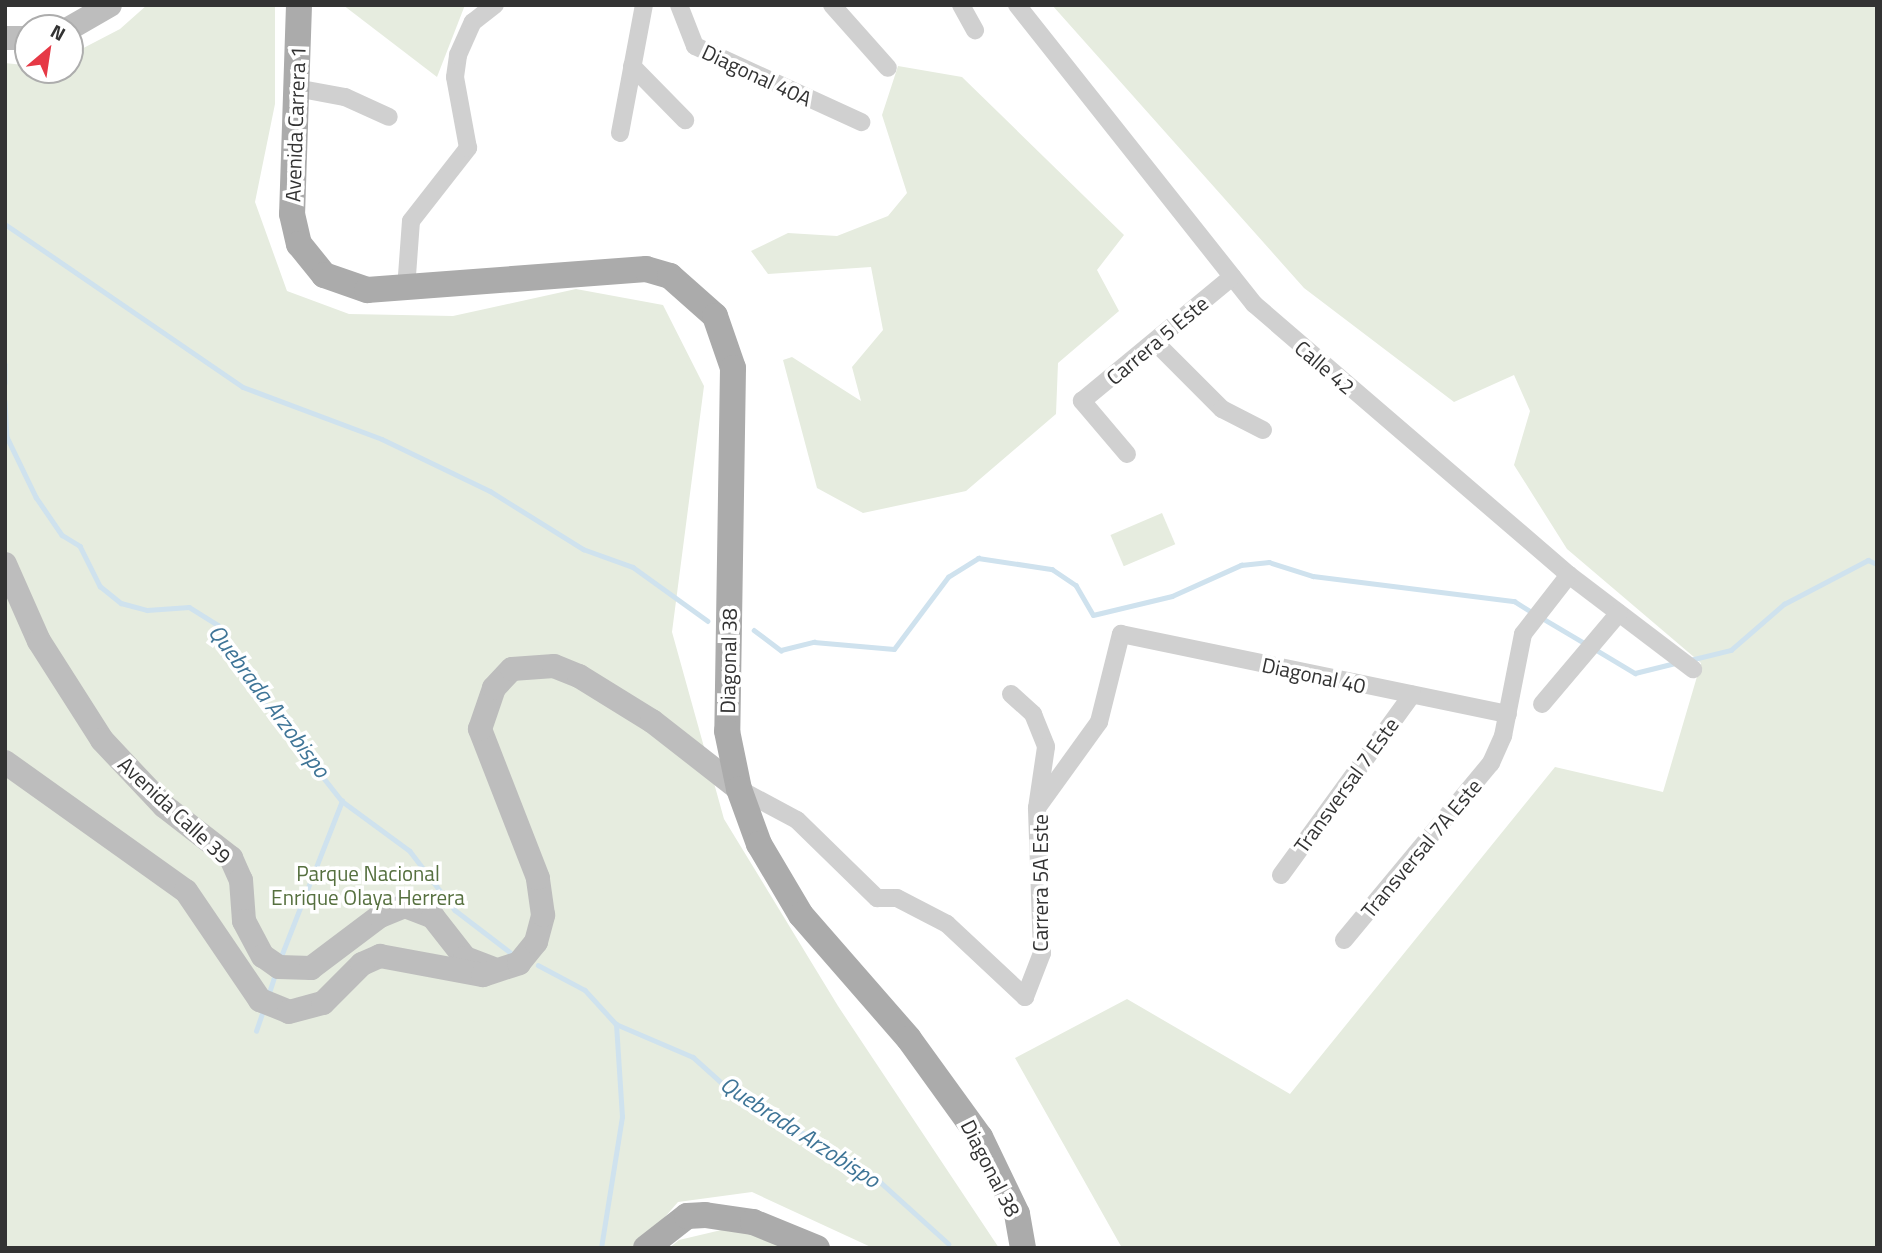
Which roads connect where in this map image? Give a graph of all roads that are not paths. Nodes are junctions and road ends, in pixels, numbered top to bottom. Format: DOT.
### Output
graph roads {
  1 [pos="110,5"];
  2 [pos="299,5"];
  3 [pos="495,5"];
  4 [pos="644,5"];
  5 [pos="679,5"];
  6 [pos="832,5"];
  7 [pos="961,5"];
  8 [pos="1017,5"];
  9 [pos="84,20"];
  10 [pos="975,30"];
  11 [pos="632,66"];
  12 [pos="888,68"];
  13 [pos="296,88"];
  14 [pos="389,117"];
  15 [pos="685,120"];
  16 [pos="861,122"];
  17 [pos="620,133"];
  18 [pos="1232,277"];
  19 [pos="406,289"];
  20 [pos="1157,344"];
  21 [pos="1263,430"];
  22 [pos="1127,454"];
  23 [pos="5,564"];
  24 [pos="1569,575"];
  25 [pos="1619,613"];
  26 [pos="1121,634"];
  27 [pos="1693,669"];
  28 [pos="1011,694"];
  29 [pos="1412,695"];
  30 [pos="1542,705"];
  31 [pos="1508,714"];
  32 [pos="5,762"];
  33 [pos="739,789"];
  34 [pos="1037,808"];
  35 [pos="1281,875"];
  36 [pos="1344,940"];
  37 [pos="506,970"];
  38 [pos="646,1248"];
  39 [pos="817,1248"];
  40 [pos="1023,1248"];
  1 -- 9 [label="street"];
  2 -- 13 [label="main road, Avenida Carrera 1"];
  3 -- 19 [label="street"];
  4 -- 11 [label="street"];
  5 -- 16 [label="street, Diagonal 40A"];
  6 -- 12 [label="street"];
  7 -- 10 [label="street"];
  8 -- 18 [label="street, Calle 42"];
  11 -- 15 [label="street"];
  11 -- 17 [label="street"];
  13 -- 14 [label="street"];
  13 -- 19 [label="main road, Avenida Carrera 1"];
  18 -- 20 [label="street, Carrera 5 Este"];
  18 -- 24 [label="street, Calle 42"];
  19 -- 33 [label="main road, Diagonal 38"];
  20 -- 21 [label="street"];
  20 -- 22 [label="street, Carrera 5 Este"];
  23 -- 37 [label="street, Avenida Calle 39"];
  24 -- 25 [label="street, Calle 42"];
  24 -- 31 [label="street, Transversal 7A Este"];
  25 -- 27 [label="street, Calle 42"];
  25 -- 30 [label="street"];
  26 -- 29 [label="street, Diagonal 40"];
  26 -- 34 [label="street, Carrera 5A Este"];
  28 -- 34 [label="street"];
  29 -- 31 [label="street, Diagonal 40"];
  29 -- 35 [label="street, Transversal 7 Este"];
  31 -- 36 [label="street, Transversal 7A Este"];
  32 -- 37 [label="street"];
  33 -- 34 [label="street, Carrera 5A Este"];
  33 -- 37 [label="street"];
  33 -- 40 [label="main road, Diagonal 38"];
  38 -- 39 [label="main road"];
}
